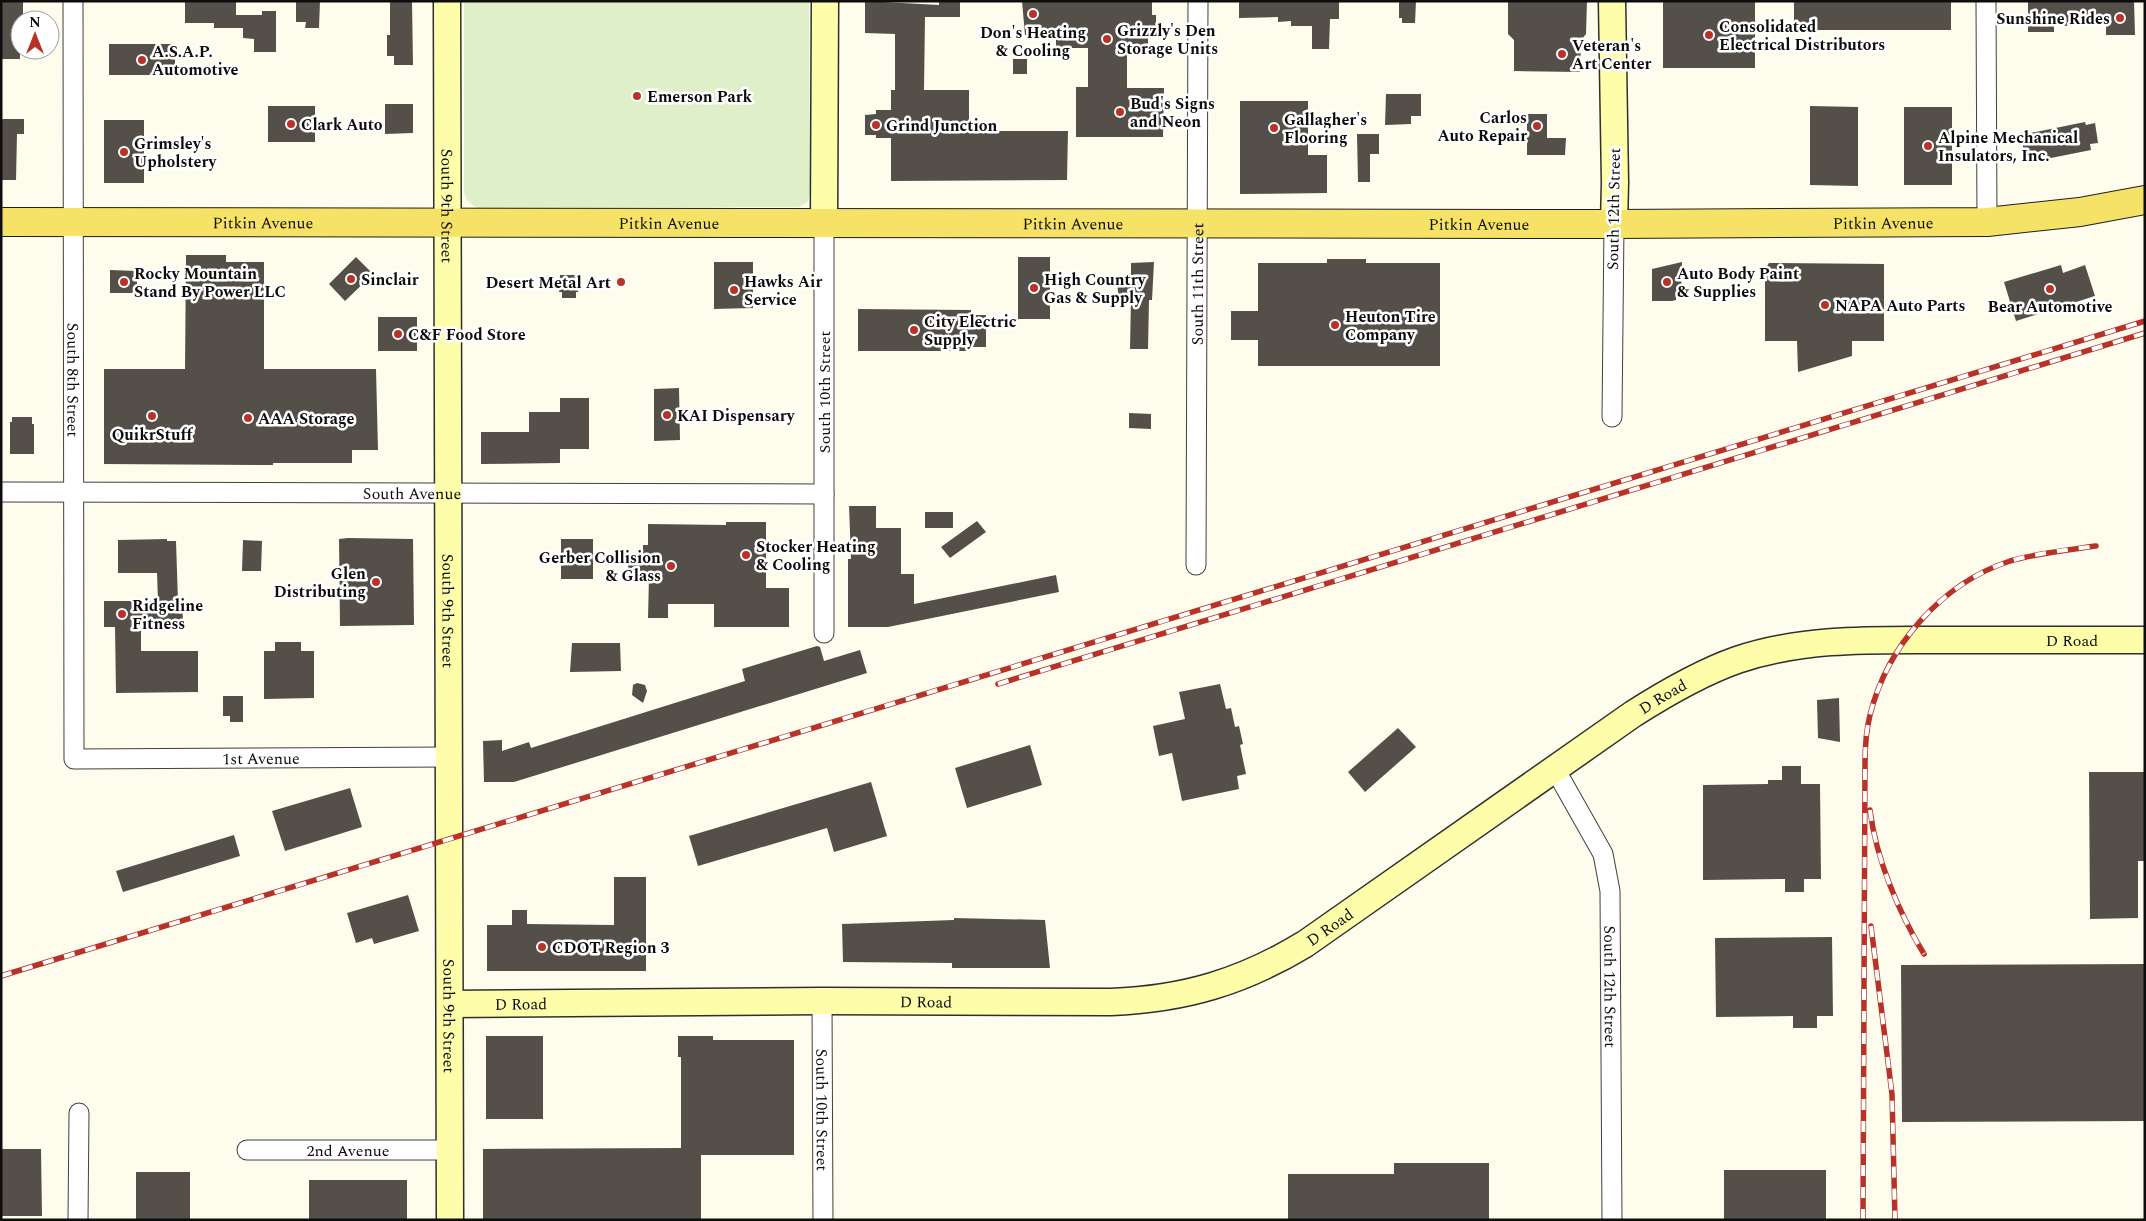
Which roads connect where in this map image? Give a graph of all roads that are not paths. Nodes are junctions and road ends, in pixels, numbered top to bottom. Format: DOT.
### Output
graph roads {
  1 [pos="73,1"];
  2 [pos="447,1"];
  3 [pos="824,1"];
  4 [pos="1198,1"];
  5 [pos="1612,1"];
  6 [pos="1986,1"];
  7 [pos="2145,200"];
  8 [pos="1,222"];
  9 [pos="72,222"];
  10 [pos="447,222"];
  11 [pos="824,222"];
  12 [pos="1198,222"];
  13 [pos="1987,222"];
  14 [pos="1614,224"];
  15 [pos="1612,417"];
  16 [pos="1,492"];
  17 [pos="74,493"];
  18 [pos="448,494"];
  19 [pos="824,494"];
  20 [pos="1196,566"];
  21 [pos="824,633"];
  22 [pos="2145,640"];
  23 [pos="449,757"];
  24 [pos="74,759"];
  25 [pos="1554,769"];
  26 [pos="822,1001"];
  27 [pos="450,1004"];
  28 [pos="79,1113"];
  29 [pos="247,1150"];
  30 [pos="450,1150"];
  31 [pos="78,1220"];
  32 [pos="450,1220"];
  33 [pos="823,1220"];
  34 [pos="1612,1220"];
  1 -- 9 [label="street, South 8th Street"];
  2 -- 10 [label="street, South 9th Street"];
  3 -- 11 [label="street, South 10th Street"];
  4 -- 12 [label="street, South 11th Street"];
  5 -- 14 [label="street, South 12th Street"];
  6 -- 13 [label="street"];
  7 -- 13 [label="main road, Pitkin Avenue"];
  8 -- 9 [label="main road, Pitkin Avenue"];
  9 -- 10 [label="main road, Pitkin Avenue"];
  9 -- 17 [label="street, South 8th Street"];
  10 -- 11 [label="main road, Pitkin Avenue"];
  10 -- 18 [label="street, South 9th Street"];
  11 -- 12 [label="main road, Pitkin Avenue"];
  11 -- 19 [label="street, South 10th Street"];
  12 -- 14 [label="main road, Pitkin Avenue"];
  12 -- 20 [label="street, South 11th Street"];
  13 -- 14 [label="main road, Pitkin Avenue"];
  14 -- 15 [label="street, South 12th Street"];
  16 -- 17 [label="street, South Avenue"];
  17 -- 18 [label="street, South Avenue"];
  17 -- 24 [label="street, South 8th Street"];
  18 -- 19 [label="street, South Avenue"];
  18 -- 23 [label="street, South 9th Street"];
  19 -- 21 [label="street, South 10th Street"];
  22 -- 25 [label="street, D Road"];
  23 -- 24 [label="street, 1st Avenue"];
  23 -- 27 [label="street, South 9th Street"];
  25 -- 26 [label="street, D Road"];
  25 -- 34 [label="street, South 12th Street"];
  26 -- 27 [label="street, D Road"];
  26 -- 33 [label="street, South 10th Street"];
  27 -- 30 [label="street, South 9th Street"];
  28 -- 31 [label="street"];
  29 -- 30 [label="street, 2nd Avenue"];
  30 -- 32 [label="street, South 9th Street"];
}
